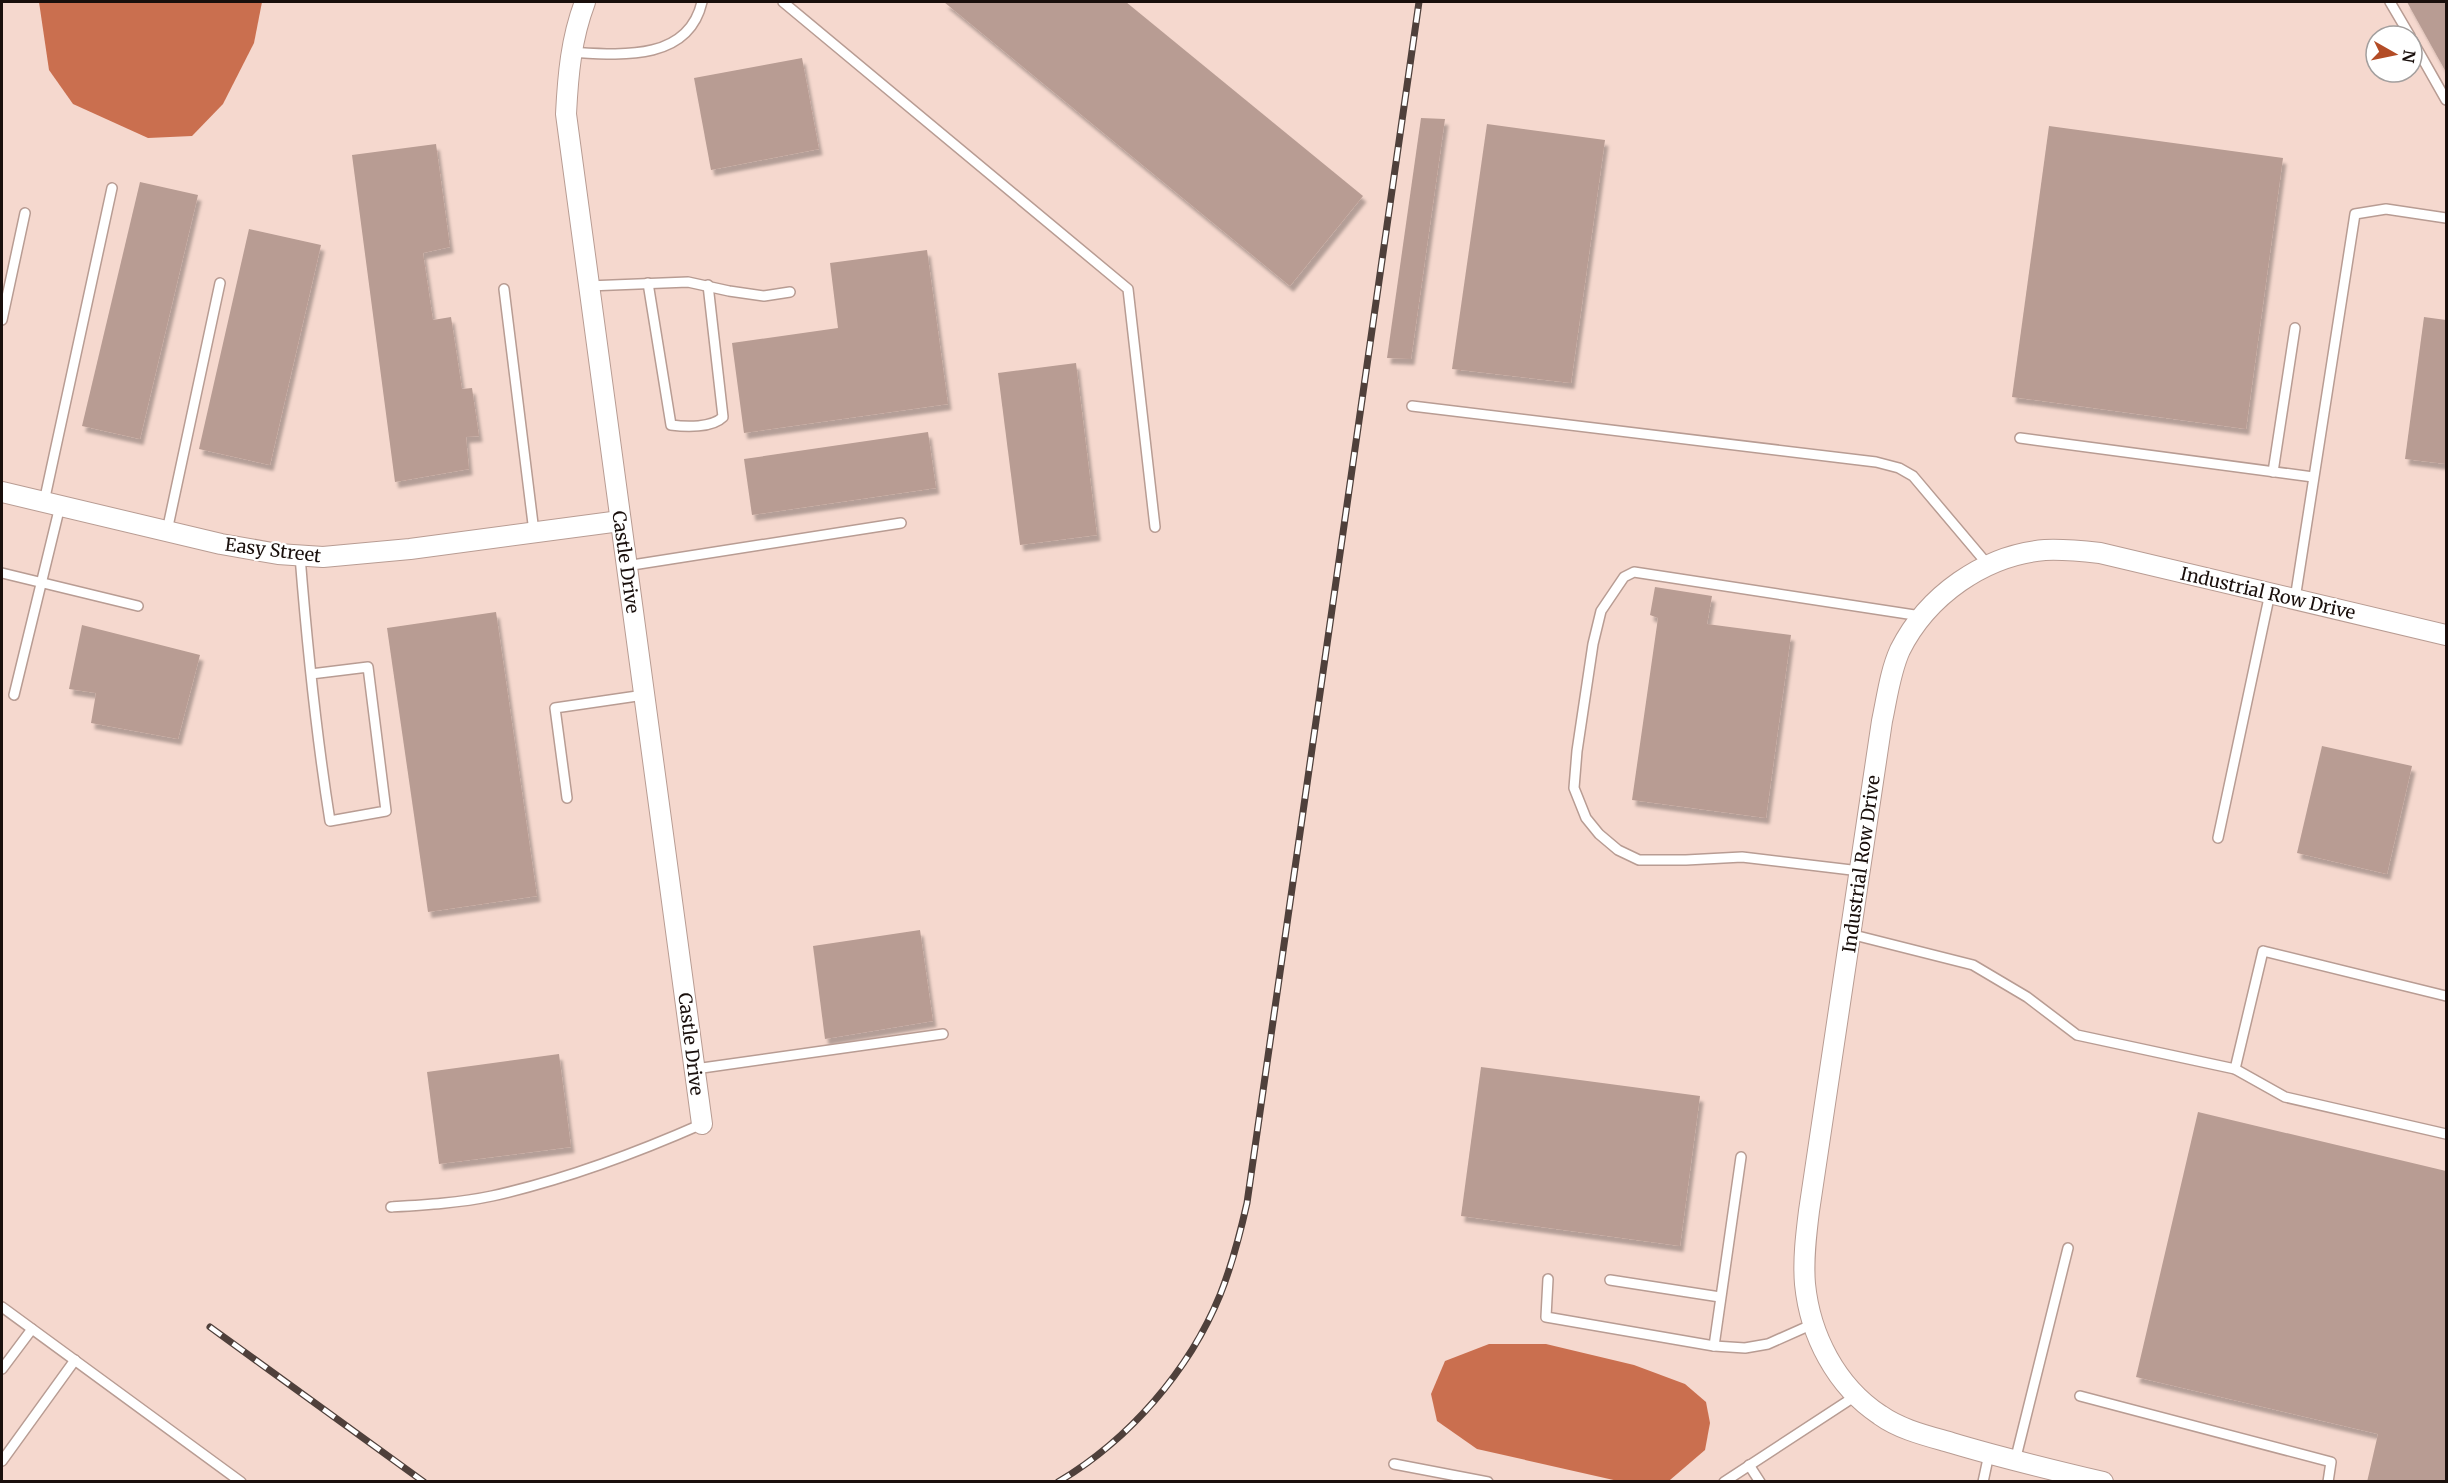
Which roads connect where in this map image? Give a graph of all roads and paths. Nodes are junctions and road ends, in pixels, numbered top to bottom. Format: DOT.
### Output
graph roads {
  1 [pos="585,2"];
  2 [pos="702,2"];
  3 [pos="783,2"];
  4 [pos="2390,2"];
  5 [pos="2403,24"];
  6 [pos="571,52"];
  7 [pos="2424,60"];
  8 [pos="2446,96"];
  9 [pos="112,188"];
  10 [pos="24,213"];
  11 [pos="2446,218"];
  12 [pos="220,283"];
  13 [pos="648,283"];
  14 [pos="708,285"];
  15 [pos="588,286"];
  16 [pos="504,289"];
  17 [pos="790,292"];
  18 [pos="2,320"];
  19 [pos="2295,328"];
  20 [pos="1412,405"];
  21 [pos="2020,438"];
  22 [pos="2273,472"];
  23 [pos="2313,477"];
  24 [pos="2,492"];
  25 [pos="52,504"];
  26 [pos="620,521"];
  27 [pos="901,523"];
  28 [pos="1155,527"];
  29 [pos="166,531"];
  30 [pos="534,532"];
  31 [pos="300,556"];
  32 [pos="626,566"];
  33 [pos="1989,566"];
  34 [pos="2,573"];
  35 [pos="42,581"];
  36 [pos="2270,593"];
  37 [pos="2295,599"];
  38 [pos="138,606"];
  39 [pos="1921,616"];
  40 [pos="2446,635"];
  41 [pos="311,674"];
  42 [pos="14,695"];
  43 [pos="644,695"];
  44 [pos="567,798"];
  45 [pos="2218,838"];
  46 [pos="1860,871"];
  47 [pos="1850,934"];
  48 [pos="2446,996"];
  49 [pos="943,1034"];
  50 [pos="694,1069"];
  51 [pos="2235,1069"];
  52 [pos="702,1124"];
  53 [pos="2446,1134"];
  54 [pos="1741,1157"];
  55 [pos="391,1207"];
  56 [pos="2068,1248"];
  57 [pos="1548,1279"];
  58 [pos="1610,1280"];
  59 [pos="1720,1297"];
  60 [pos="2,1307"];
  61 [pos="1813,1324"];
  62 [pos="32,1329"];
  63 [pos="1714,1346"];
  64 [pos="75,1360"];
  65 [pos="2,1369"];
  66 [pos="1857,1395"];
  67 [pos="2080,1395"];
  68 [pos="1989,1454"];
  69 [pos="2,1461"];
  70 [pos="2015,1461"];
  71 [pos="1394,1464"];
  72 [pos="1749,1465"];
  73 [pos="241,1482"];
  74 [pos="1488,1482"];
  75 [pos="1724,1482"];
  76 [pos="1760,1482"];
  77 [pos="1983,1482"];
  78 [pos="2103,1482"];
  79 [pos="2328,1482"];
  1 -- 6 [label="street, Castle Drive"];
  2 -- 6 [label="lane"];
  3 -- 28 [label="lane"];
  4 -- 5 [label="lane"];
  6 -- 15 [label="street, Castle Drive"];
  7 -- 8 [label="lane"];
  9 -- 25 [label="lane"];
  10 -- 18 [label="lane"];
  11 -- 23 [label="lane"];
  12 -- 29 [label="lane"];
  13 -- 14 [label="lane"];
  13 -- 14 [label="lane"];
  13 -- 15 [label="lane"];
  14 -- 17 [label="lane"];
  15 -- 26 [label="street, Castle Drive"];
  16 -- 30 [label="lane"];
  19 -- 22 [label="lane"];
  20 -- 33 [label="lane"];
  21 -- 22 [label="lane"];
  22 -- 23 [label="lane"];
  23 -- 37 [label="lane"];
  24 -- 25 [label="street, Easy Street"];
  25 -- 29 [label="street, Easy Street"];
  25 -- 35 [label="lane"];
  26 -- 30 [label="street, Easy Street"];
  26 -- 32 [label="street, Castle Drive"];
  27 -- 32 [label="lane"];
  29 -- 31 [label="street, Easy Street"];
  30 -- 31 [label="street, Easy Street"];
  31 -- 41 [label="lane"];
  32 -- 43 [label="street, Castle Drive"];
  33 -- 36 [label="street, Industrial Row Drive"];
  33 -- 39 [label="street, Industrial Row Drive"];
  34 -- 35 [label="lane"];
  35 -- 38 [label="lane"];
  35 -- 42 [label="lane"];
  36 -- 37 [label="street, Industrial Row Drive"];
  36 -- 45 [label="lane"];
  37 -- 40 [label="street, Industrial Row Drive"];
  39 -- 46 [label="street, Industrial Row Drive"];
  39 -- 46 [label="lane"];
  41 -- 41 [label="lane"];
  43 -- 44 [label="lane"];
  43 -- 50 [label="street, Castle Drive"];
  46 -- 47 [label="street, Industrial Row Drive"];
  47 -- 51 [label="lane"];
  47 -- 61 [label="street, Industrial Row Drive"];
  48 -- 51 [label="lane"];
  49 -- 50 [label="lane"];
  50 -- 52 [label="street, Castle Drive"];
  51 -- 53 [label="lane"];
  52 -- 55 [label="lane"];
  54 -- 59 [label="lane"];
  56 -- 70 [label="lane"];
  57 -- 63 [label="lane"];
  58 -- 59 [label="lane"];
  59 -- 63 [label="lane"];
  60 -- 62 [label="lane"];
  61 -- 63 [label="lane"];
  61 -- 66 [label="street, Industrial Row Drive"];
  62 -- 64 [label="lane"];
  62 -- 65 [label="lane"];
  64 -- 69 [label="lane"];
  64 -- 73 [label="lane"];
  66 -- 68 [label="street, Industrial Row Drive"];
  66 -- 72 [label="lane"];
  67 -- 79 [label="lane"];
  68 -- 70 [label="street, Industrial Row Drive"];
  68 -- 77 [label="lane"];
  70 -- 78 [label="street, Industrial Row Drive"];
  71 -- 74 [label="lane"];
  72 -- 75 [label="lane"];
  72 -- 76 [label="lane"];
}
